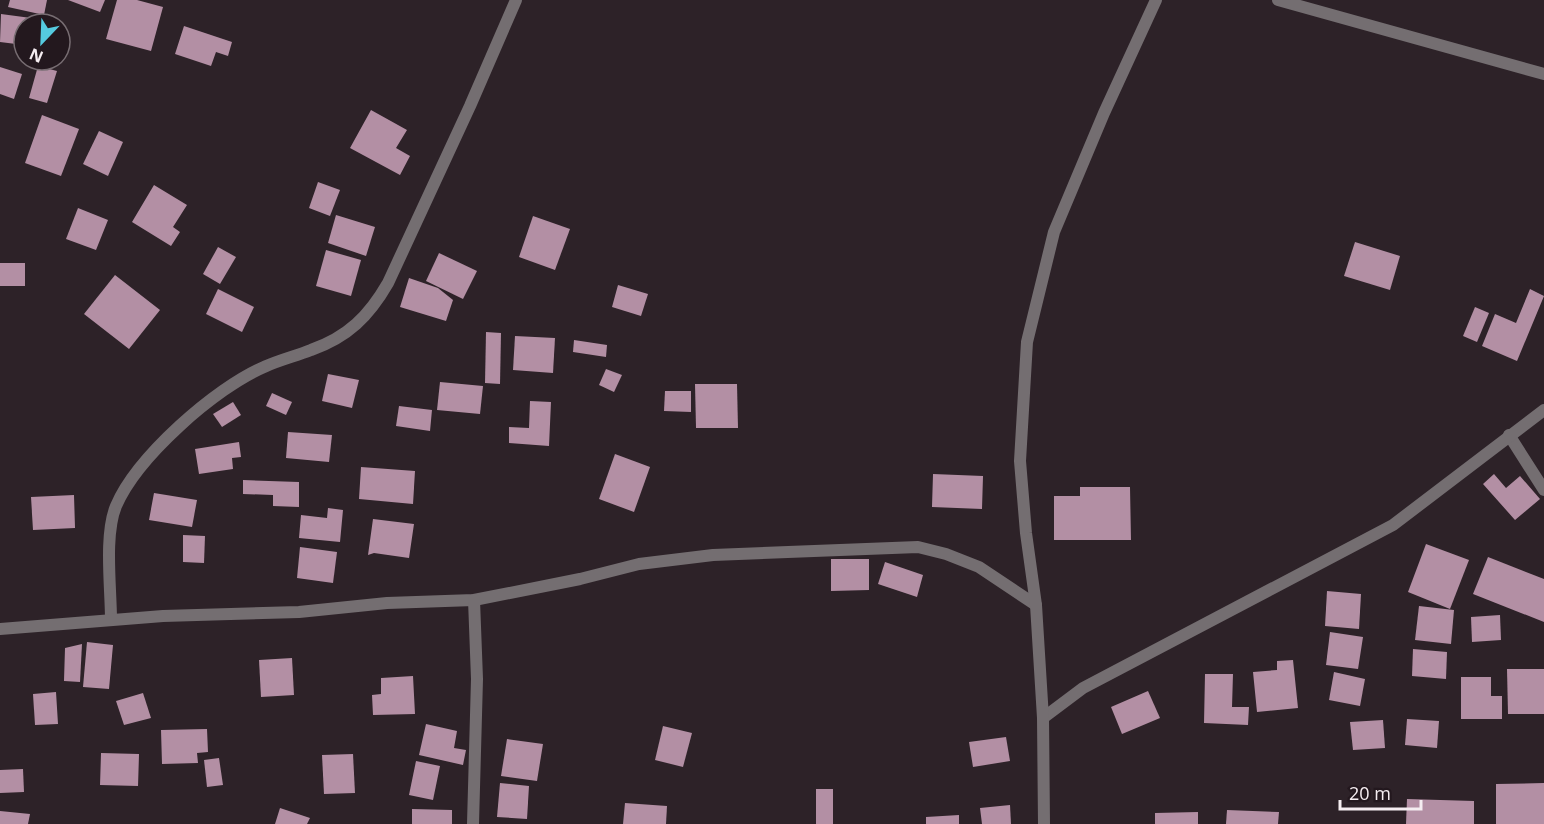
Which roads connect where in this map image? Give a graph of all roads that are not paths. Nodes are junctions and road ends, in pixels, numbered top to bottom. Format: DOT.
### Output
graph roads {
  1 [pos="516,0"];
  2 [pos="1156,0"];
  3 [pos="1278,0"];
  4 [pos="1544,74"];
  5 [pos="1544,410"];
  6 [pos="1509,435"];
  7 [pos="1544,490"];
  8 [pos="474,600"];
  9 [pos="1036,605"];
  10 [pos="111,620"];
  11 [pos="0,629"];
  12 [pos="1043,718"];
  13 [pos="473,824"];
  14 [pos="1044,824"];
  1 -- 10 [label="street"];
  2 -- 9 [label="street"];
  3 -- 4 [label="street"];
  5 -- 6 [label="street"];
  6 -- 7 [label="street"];
  6 -- 12 [label="street"];
  8 -- 9 [label="street"];
  8 -- 10 [label="street"];
  8 -- 13 [label="street"];
  9 -- 12 [label="street"];
  10 -- 11 [label="street"];
  12 -- 14 [label="street"];
}
